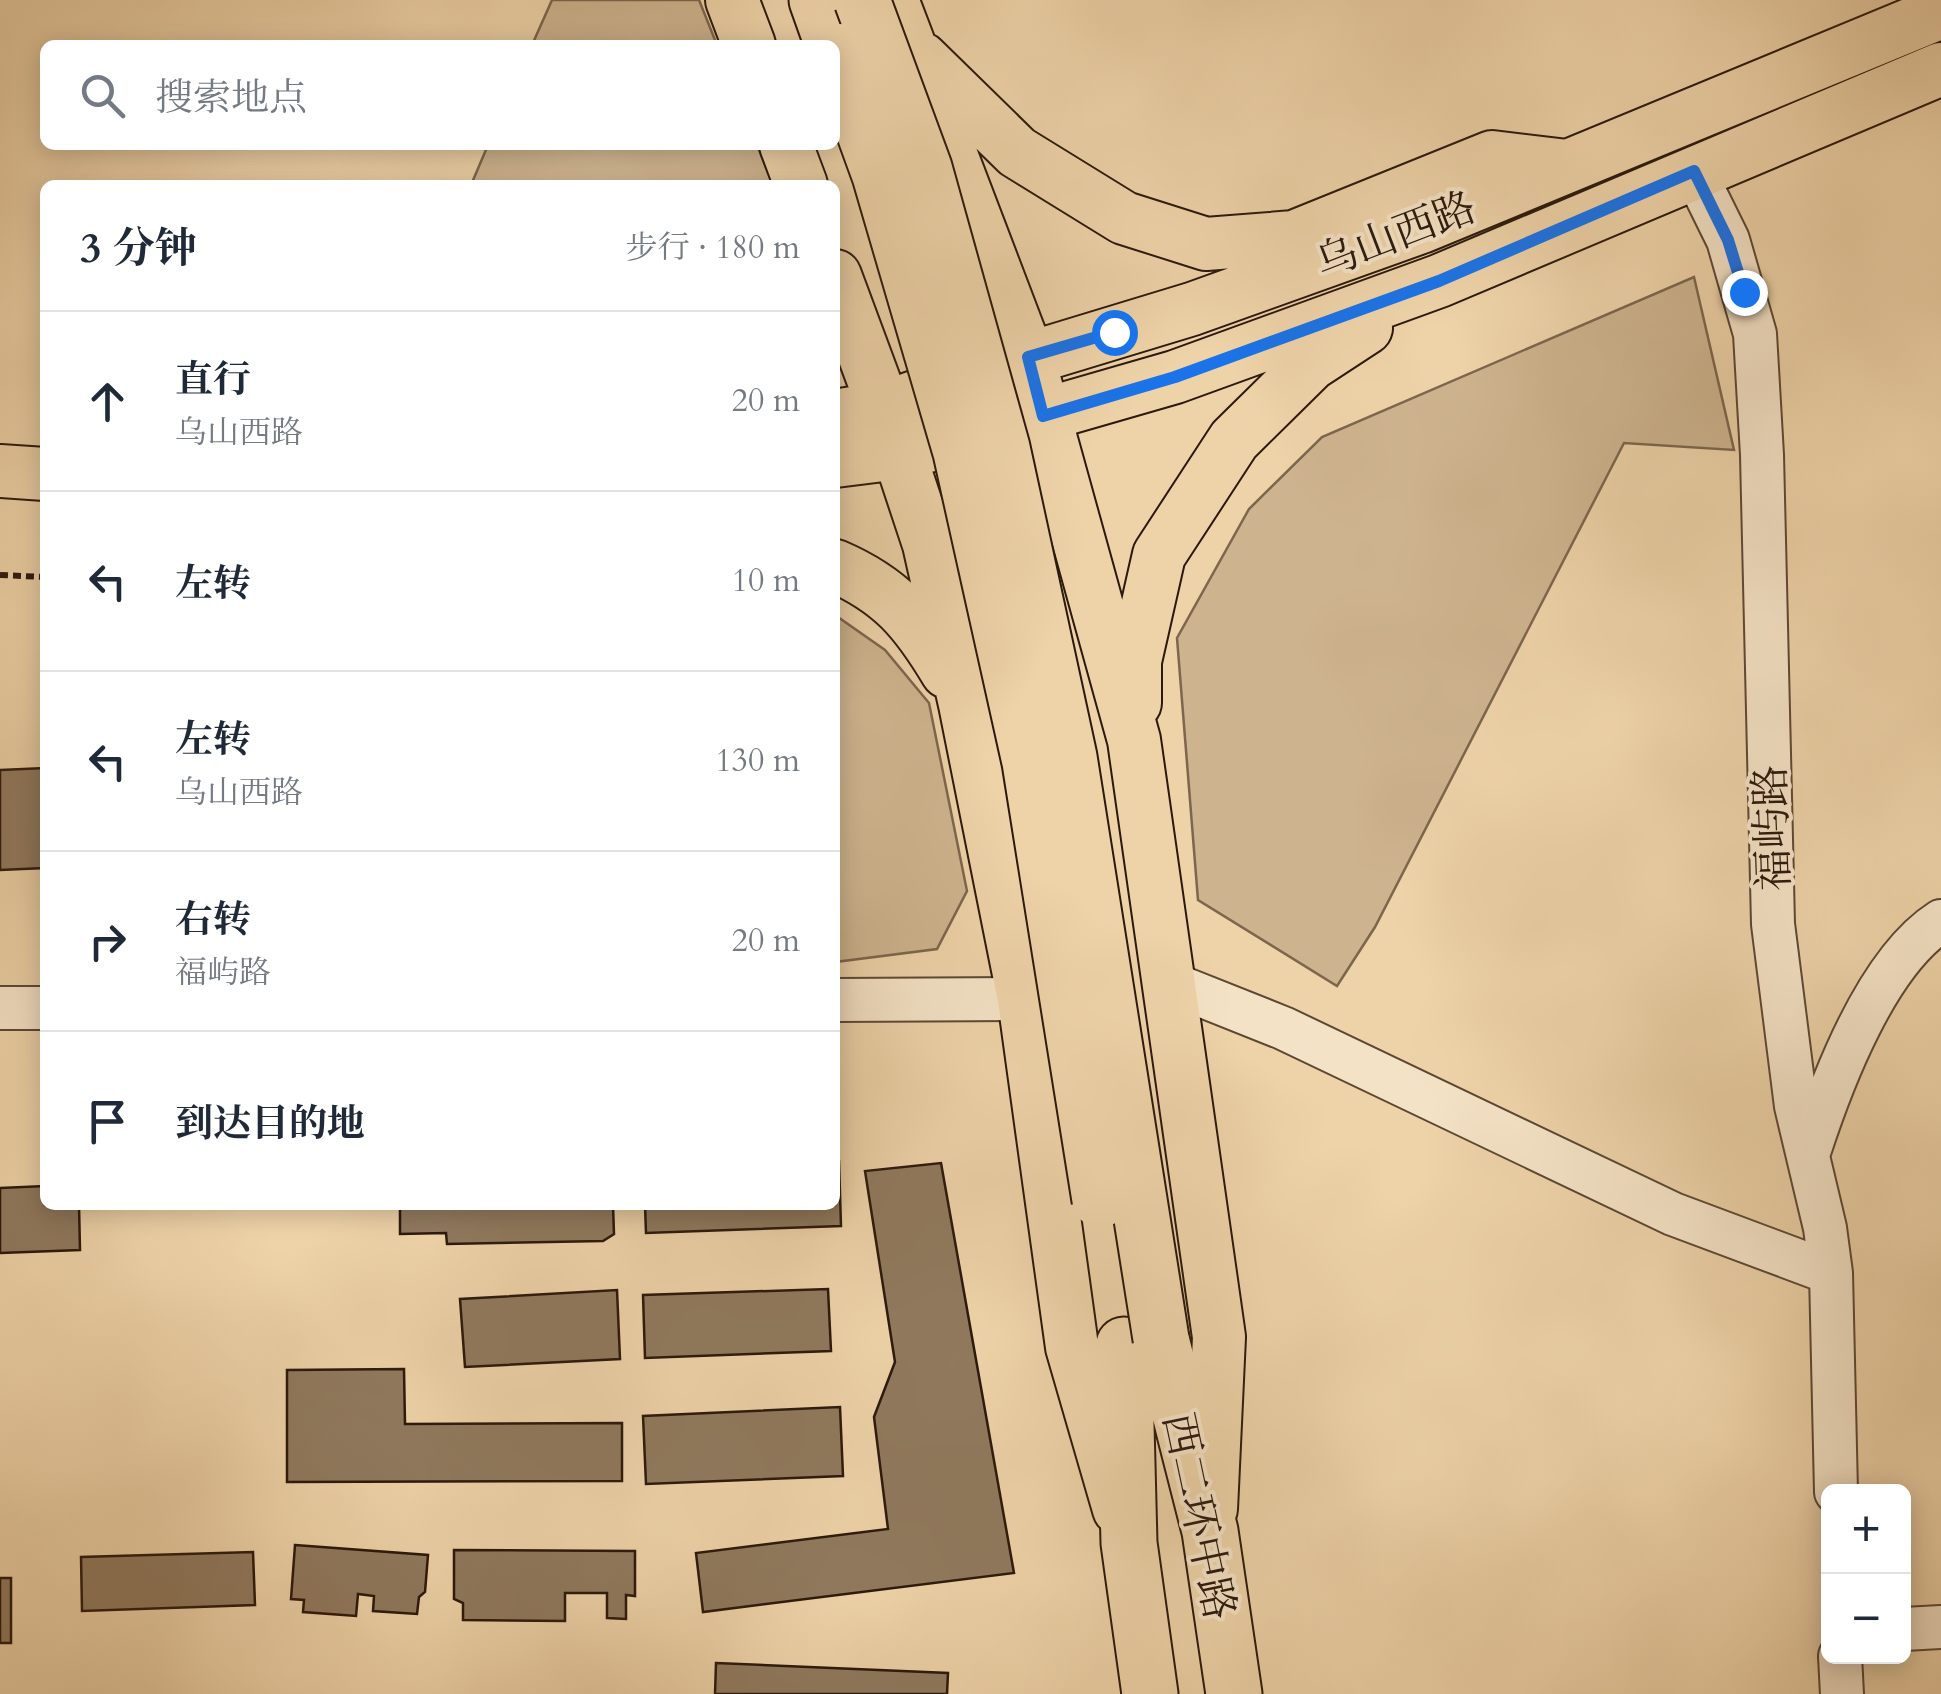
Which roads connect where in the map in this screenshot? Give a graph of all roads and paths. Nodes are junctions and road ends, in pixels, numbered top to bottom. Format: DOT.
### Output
graph roads {
  1 [pos="732,0"];
  2 [pos="816,0"];
  3 [pos="862,0"];
  4 [pos="1941,12"];
  5 [pos="901,23"];
  6 [pos="746,40"];
  7 [pos="831,40"];
  8 [pos="840,65"];
  9 [pos="1941,69"];
  10 [pos="788,150"];
  11 [pos="1568,166"];
  12 [pos="1694,171"];
  13 [pos="799,180"];
  14 [pos="1439,281"];
  15 [pos="840,296"];
  16 [pos="1028,357"];
  17 [pos="1043,416"];
  18 [pos="873,426"];
  19 [pos="840,456"];
  20 [pos="0,471"];
  21 [pos="40,474"];
  22 [pos="0,507"];
  23 [pos="40,509"];
  24 [pos="840,568"];
  25 [pos="0,575"];
  26 [pos="40,577"];
  27 [pos="966,704"];
  28 [pos="1134,740"];
  29 [pos="1941,921"];
  30 [pos="1170,983"];
  31 [pos="1024,999"];
  32 [pos="840,1000"];
  33 [pos="0,1008"];
  34 [pos="40,1008"];
  35 [pos="1809,1152"];
  36 [pos="1831,1273"];
  37 [pos="1143,1342"];
  38 [pos="1836,1484"];
  39 [pos="1210,1531"];
  40 [pos="1129,1543"];
  41 [pos="1941,1627"];
  42 [pos="1911,1629"];
  43 [pos="1840,1664"];
  44 [pos="1150,1694"];
  45 [pos="1234,1694"];
  46 [pos="1842,1694"];
  1 -- 6 [label="main road"];
  2 -- 7 [label="highway"];
  3 -- 37 [label="highway, bridge"];
  4 -- 11 [label="main road, 乌山西路"];
  5 -- 11 [label="main road"];
  5 -- 16 [label="main road"];
  8 -- 37 [label="highway, bridge"];
  9 -- 12 [label="main road, 乌山西路"];
  10 -- 13 [label="main road"];
  11 -- 16 [label="main road, 乌山西路"];
  12 -- 14 [label="main road, 乌山西路"];
  12 -- 35 [label="street, 福屿路"];
  14 -- 17 [label="main road, 乌山西路"];
  14 -- 28 [label="main road"];
  15 -- 18 [label="main road"];
  16 -- 17 [label="main road"];
  16 -- 18 [label="main road, 乌山西路"];
  17 -- 18 [label="main road, 乌山西路"];
  17 -- 28 [label="main road"];
  18 -- 19 [label="main road, 乌山西路"];
  18 -- 27 [label="main road"];
  20 -- 21 [label="main road"];
  22 -- 23 [label="main road"];
  24 -- 27 [label="main road"];
  25 -- 26 [label="path"];
  27 -- 31 [label="main road"];
  28 -- 30 [label="main road"];
  29 -- 35 [label="street"];
  30 -- 36 [label="street"];
  30 -- 39 [label="main road"];
  31 -- 32 [label="street"];
  31 -- 40 [label="main road"];
  33 -- 34 [label="street"];
  35 -- 36 [label="street, 福屿路"];
  36 -- 38 [label="street, 福屿路"];
  37 -- 39 [label="highway, 西二环中路"];
  37 -- 40 [label="highway, 西二环中路"];
  39 -- 45 [label="highway, 西二环中路"];
  40 -- 44 [label="highway, 西二环中路"];
  41 -- 42 [label="street"];
  43 -- 46 [label="street"];
}
